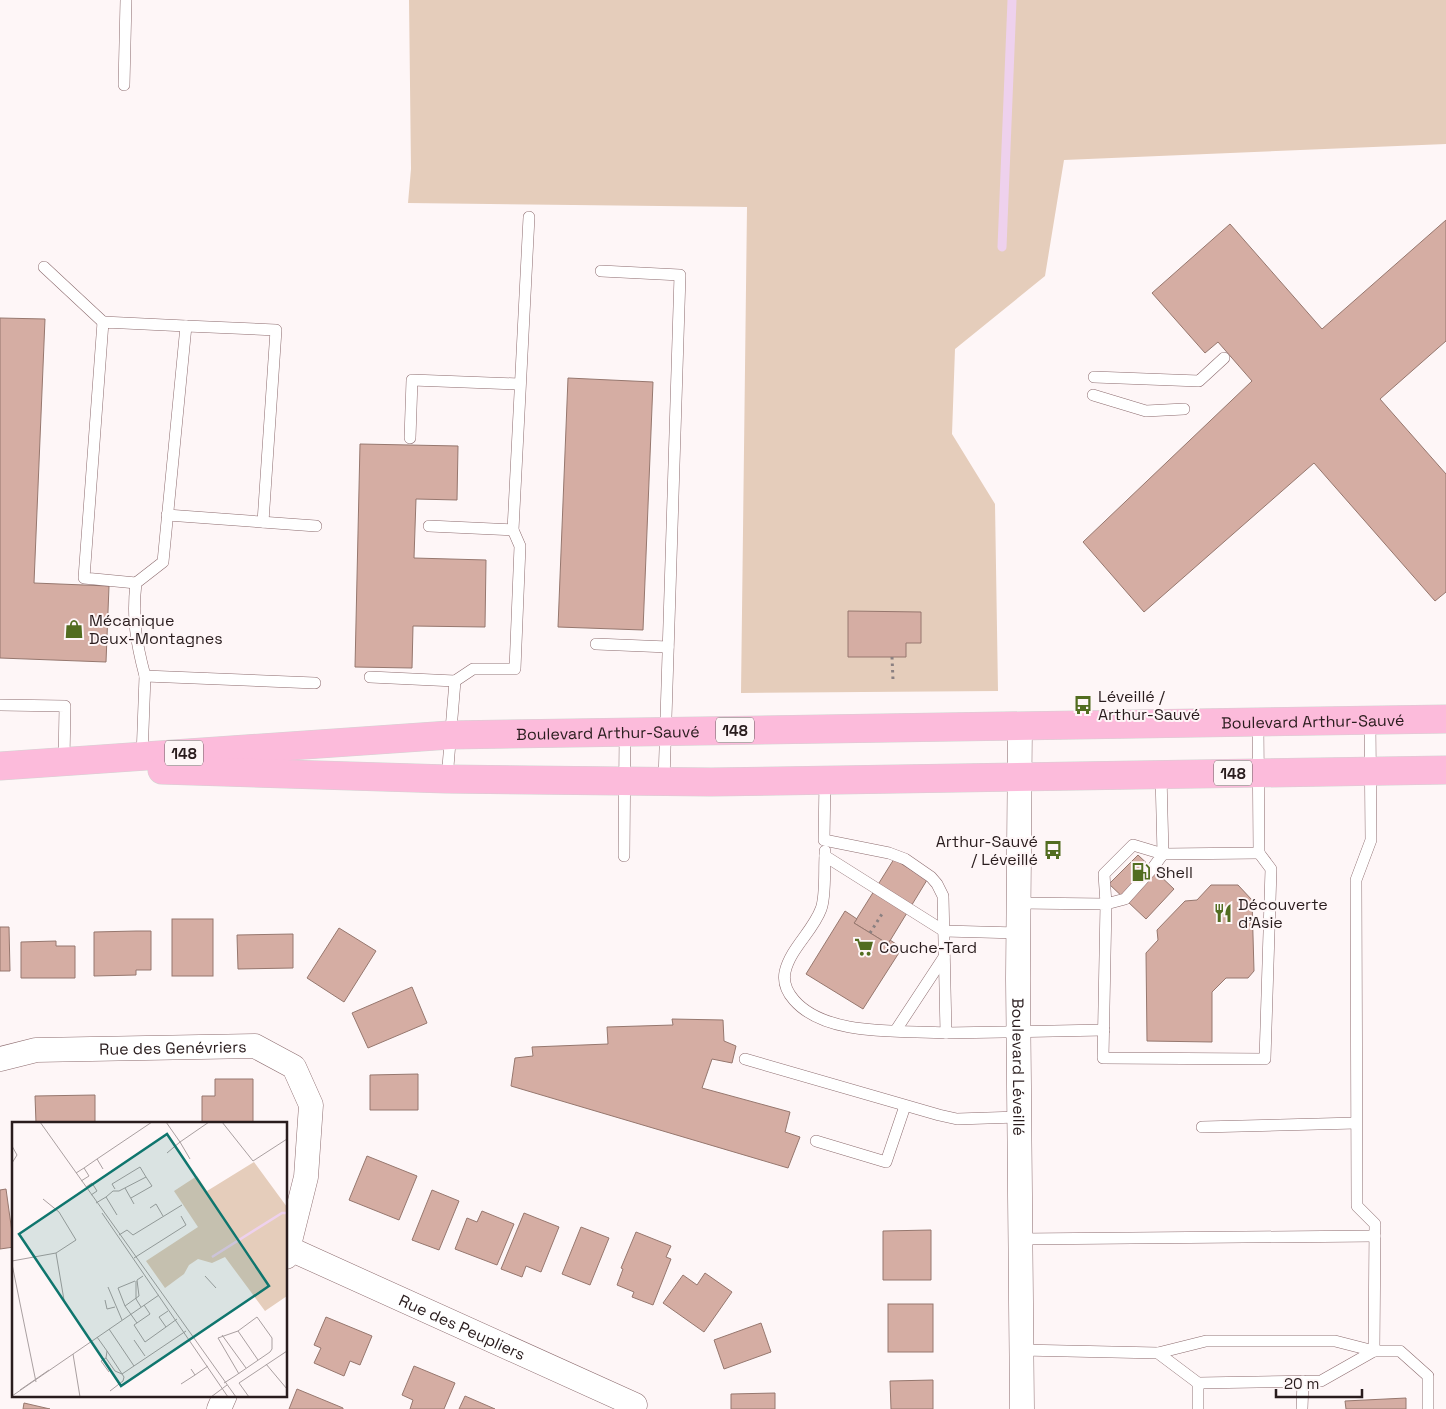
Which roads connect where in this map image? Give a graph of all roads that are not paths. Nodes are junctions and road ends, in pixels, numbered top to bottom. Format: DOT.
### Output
graph roads {
  1 [pos="126,0"];
  2 [pos="124,85"];
  3 [pos="529,217"];
  4 [pos="44,267"];
  5 [pos="600,271"];
  6 [pos="103,322"];
  7 [pos="186,326"];
  8 [pos="1224,358"];
  9 [pos="1094,377"];
  10 [pos="520,384"];
  11 [pos="1093,395"];
  12 [pos="1184,409"];
  13 [pos="410,438"];
  14 [pos="168,515"];
  15 [pos="263,522"];
  16 [pos="316,526"];
  17 [pos="428,526"];
  18 [pos="513,530"];
  19 [pos="136,583"];
  20 [pos="596,644"];
  21 [pos="668,647"];
  22 [pos="146,676"];
  23 [pos="370,677"];
  24 [pos="455,681"];
  25 [pos="315,683"];
  26 [pos="0,705"];
  27 [pos="1446,719"];
  28 [pos="1370,720"];
  29 [pos="1258,722"];
  30 [pos="1020,725"];
  31 [pos="625,732"];
  32 [pos="666,732"];
  33 [pos="450,735"];
  34 [pos="142,763"];
  35 [pos="64,765"];
  36 [pos="5,766"];
  37 [pos="1446,770"];
  38 [pos="1370,771"];
  39 [pos="1259,773"];
  40 [pos="1161,775"];
  41 [pos="1020,777"];
  42 [pos="447,779"];
  43 [pos="825,780"];
  44 [pos="625,781"];
  45 [pos="664,781"];
  46 [pos="824,840"];
  47 [pos="1258,853"];
  48 [pos="1163,854"];
  49 [pos="624,856"];
  50 [pos="825,856"];
  51 [pos="1019,903"];
  52 [pos="1106,904"];
  53 [pos="944,931"];
  54 [pos="1018,933"];
  55 [pos="944,957"];
  56 [pos="896,1030"];
  57 [pos="1104,1030"];
  58 [pos="1018,1032"];
  59 [pos="946,1033"];
  60 [pos="745,1059"];
  61 [pos="0,1060"];
  62 [pos="905,1106"];
  63 [pos="1019,1117"];
  64 [pos="1356,1123"];
  65 [pos="1202,1127"];
  66 [pos="816,1141"];
  67 [pos="1375,1236"];
  68 [pos="1020,1239"];
  69 [pos="288,1253"];
  70 [pos="1021,1350"];
  71 [pos="1374,1351"];
  72 [pos="1158,1353"];
  73 [pos="1303,1381"];
  74 [pos="1198,1383"];
  75 [pos="225,1396"];
  76 [pos="635,1405"];
  77 [pos="219,1409"];
  78 [pos="1022,1409"];
  79 [pos="1198,1409"];
  80 [pos="1302,1409"];
  81 [pos="1428,1409"];
  1 -- 2 [label="lane"];
  3 -- 10 [label="lane"];
  4 -- 6 [label="lane"];
  5 -- 21 [label="lane"];
  6 -- 7 [label="lane"];
  6 -- 19 [label="lane"];
  7 -- 14 [label="lane"];
  7 -- 15 [label="lane"];
  8 -- 9 [label="lane"];
  10 -- 13 [label="lane"];
  10 -- 18 [label="lane"];
  11 -- 12 [label="lane"];
  14 -- 15 [label="lane"];
  14 -- 19 [label="lane"];
  15 -- 16 [label="lane"];
  17 -- 18 [label="lane"];
  18 -- 24 [label="lane"];
  19 -- 22 [label="lane"];
  20 -- 21 [label="lane"];
  21 -- 32 [label="lane"];
  22 -- 25 [label="lane"];
  22 -- 34 [label="lane"];
  23 -- 24 [label="lane"];
  24 -- 33 [label="lane"];
  26 -- 35 [label="lane"];
  27 -- 28 [label="main road, Boulevard Arthur-Sauvé / 148"];
  28 -- 29 [label="main road, Boulevard Arthur-Sauvé / 148"];
  28 -- 38 [label="lane"];
  29 -- 30 [label="main road, Boulevard Arthur-Sauvé / 148"];
  29 -- 39 [label="lane"];
  30 -- 32 [label="main road, Boulevard Arthur-Sauvé / 148"];
  30 -- 41 [label="street, Boulevard Léveillé"];
  31 -- 32 [label="main road, Boulevard Arthur-Sauvé / 148"];
  31 -- 33 [label="main road, Boulevard Arthur-Sauvé / 148"];
  31 -- 44 [label="lane"];
  32 -- 45 [label="lane"];
  33 -- 34 [label="main road, Boulevard Arthur-Sauvé / 148"];
  33 -- 42 [label="lane"];
  34 -- 35 [label="main road, Boulevard Arthur-Sauvé / 148"];
  34 -- 42 [label="main road, Boulevard Arthur-Sauvé / 148"];
  35 -- 36 [label="main road, Boulevard Arthur-Sauvé / 148"];
  37 -- 38 [label="main road, Boulevard Arthur-Sauvé / 148"];
  38 -- 39 [label="main road, Boulevard Arthur-Sauvé / 148"];
  38 -- 64 [label="lane"];
  39 -- 40 [label="main road, Boulevard Arthur-Sauvé / 148"];
  39 -- 47 [label="lane"];
  40 -- 41 [label="main road, Boulevard Arthur-Sauvé / 148"];
  40 -- 48 [label="lane"];
  41 -- 43 [label="main road, Boulevard Arthur-Sauvé / 148"];
  41 -- 51 [label="street, Boulevard Léveillé"];
  42 -- 44 [label="main road, Boulevard Arthur-Sauvé / 148"];
  43 -- 45 [label="main road, Boulevard Arthur-Sauvé / 148"];
  43 -- 46 [label="lane"];
  44 -- 45 [label="main road, Boulevard Arthur-Sauvé / 148"];
  44 -- 49 [label="lane"];
  46 -- 50 [label="lane"];
  46 -- 53 [label="lane"];
  47 -- 48 [label="lane"];
  47 -- 57 [label="lane"];
  48 -- 52 [label="lane"];
  48 -- 52 [label="lane"];
  50 -- 53 [label="lane"];
  50 -- 56 [label="lane"];
  51 -- 52 [label="lane"];
  51 -- 54 [label="street, Boulevard Léveillé"];
  52 -- 57 [label="lane"];
  53 -- 54 [label="lane"];
  53 -- 55 [label="lane"];
  54 -- 58 [label="street, Boulevard Léveillé"];
  55 -- 56 [label="lane"];
  55 -- 59 [label="lane"];
  56 -- 59 [label="lane"];
  57 -- 58 [label="lane"];
  58 -- 59 [label="lane"];
  58 -- 63 [label="street, Boulevard Léveillé"];
  60 -- 62 [label="lane"];
  61 -- 69 [label="street, Rue des Genévriers"];
  62 -- 63 [label="lane"];
  62 -- 66 [label="lane"];
  63 -- 68 [label="street, Boulevard Léveillé"];
  64 -- 65 [label="lane"];
  64 -- 67 [label="lane"];
  67 -- 68 [label="lane"];
  67 -- 71 [label="lane"];
  68 -- 70 [label="street, Boulevard Léveillé"];
  69 -- 76 [label="street, Rue des Peupliers"];
  70 -- 72 [label="lane"];
  70 -- 78 [label="street, Boulevard Léveillé"];
  71 -- 72 [label="lane"];
  71 -- 73 [label="lane"];
  71 -- 81 [label="lane"];
  72 -- 74 [label="lane"];
  73 -- 74 [label="lane"];
  73 -- 80 [label="lane"];
  74 -- 79 [label="lane"];
  75 -- 77 [label="street"];
}
